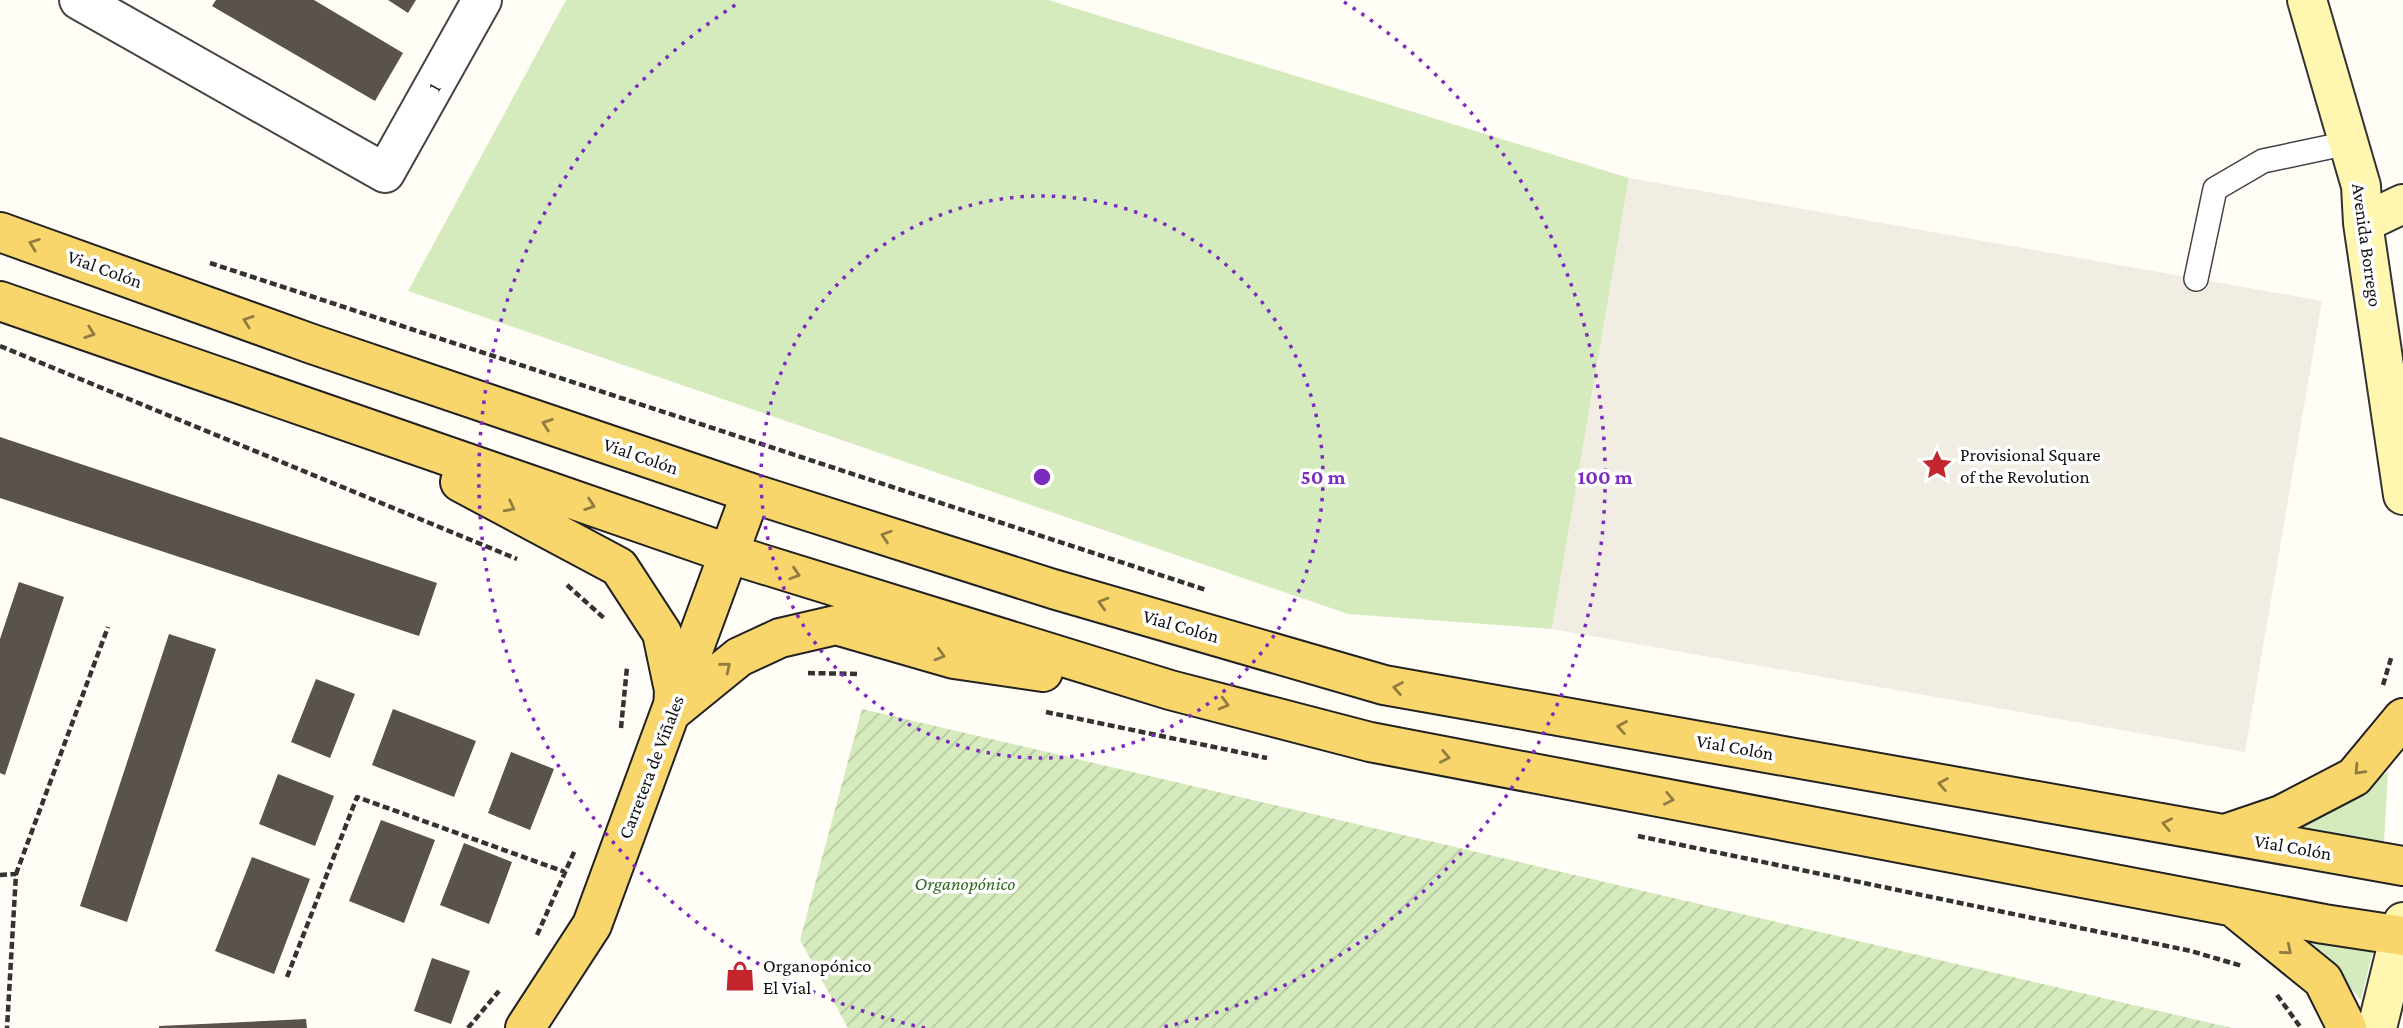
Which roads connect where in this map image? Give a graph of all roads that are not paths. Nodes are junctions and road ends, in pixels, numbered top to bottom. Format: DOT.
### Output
graph roads {
  1 [pos="79,0"];
  2 [pos="482,0"];
  3 [pos="2307,0"];
  4 [pos="2348,143"];
  5 [pos="2403,204"];
  6 [pos="2363,223"];
  7 [pos="0,232"];
  8 [pos="2196,279"];
  9 [pos="0,301"];
  10 [pos="224,380"];
  11 [pos="751,494"];
  12 [pos="2403,495"];
  13 [pos="730,554"];
  14 [pos="1170,690"];
  15 [pos="2392,703"];
  16 [pos="673,710"];
  17 [pos="2223,835"];
  18 [pos="2403,866"];
  19 [pos="2234,907"];
  20 [pos="2402,931"];
  21 [pos="524,1028"];
  22 [pos="2347,1028"];
  23 [pos="2377,1028"];
  1 -- 2 [label="street, 1"];
  3 -- 4 [label="street, Avenida Borrego"];
  4 -- 6 [label="street, Avenida Borrego"];
  4 -- 8 [label="lane"];
  5 -- 6 [label="street"];
  6 -- 12 [label="street, Avenida Borrego"];
  11 -- 7 [label="main road, Vial Colón, one-way"];
  9 -- 10 [label="main road, one-way"];
  10 -- 13 [label="main road, one-way"];
  10 -- 16 [label="main road, one-way"];
  11 -- 13 [label="main road, Carretera de Viñales"];
  17 -- 11 [label="main road, Vial Colón, one-way"];
  13 -- 14 [label="main road, one-way"];
  13 -- 16 [label="main road, Carretera de Viñales"];
  16 -- 14 [label="main road, one-way"];
  14 -- 19 [label="main road, one-way"];
  15 -- 17 [label="main road, one-way"];
  16 -- 21 [label="main road, Carretera de Viñales"];
  17 -- 18 [label="main road, Vial Colón"];
  19 -- 20 [label="main road"];
  19 -- 22 [label="main road, one-way"];
  20 -- 23 [label="street"];
}
